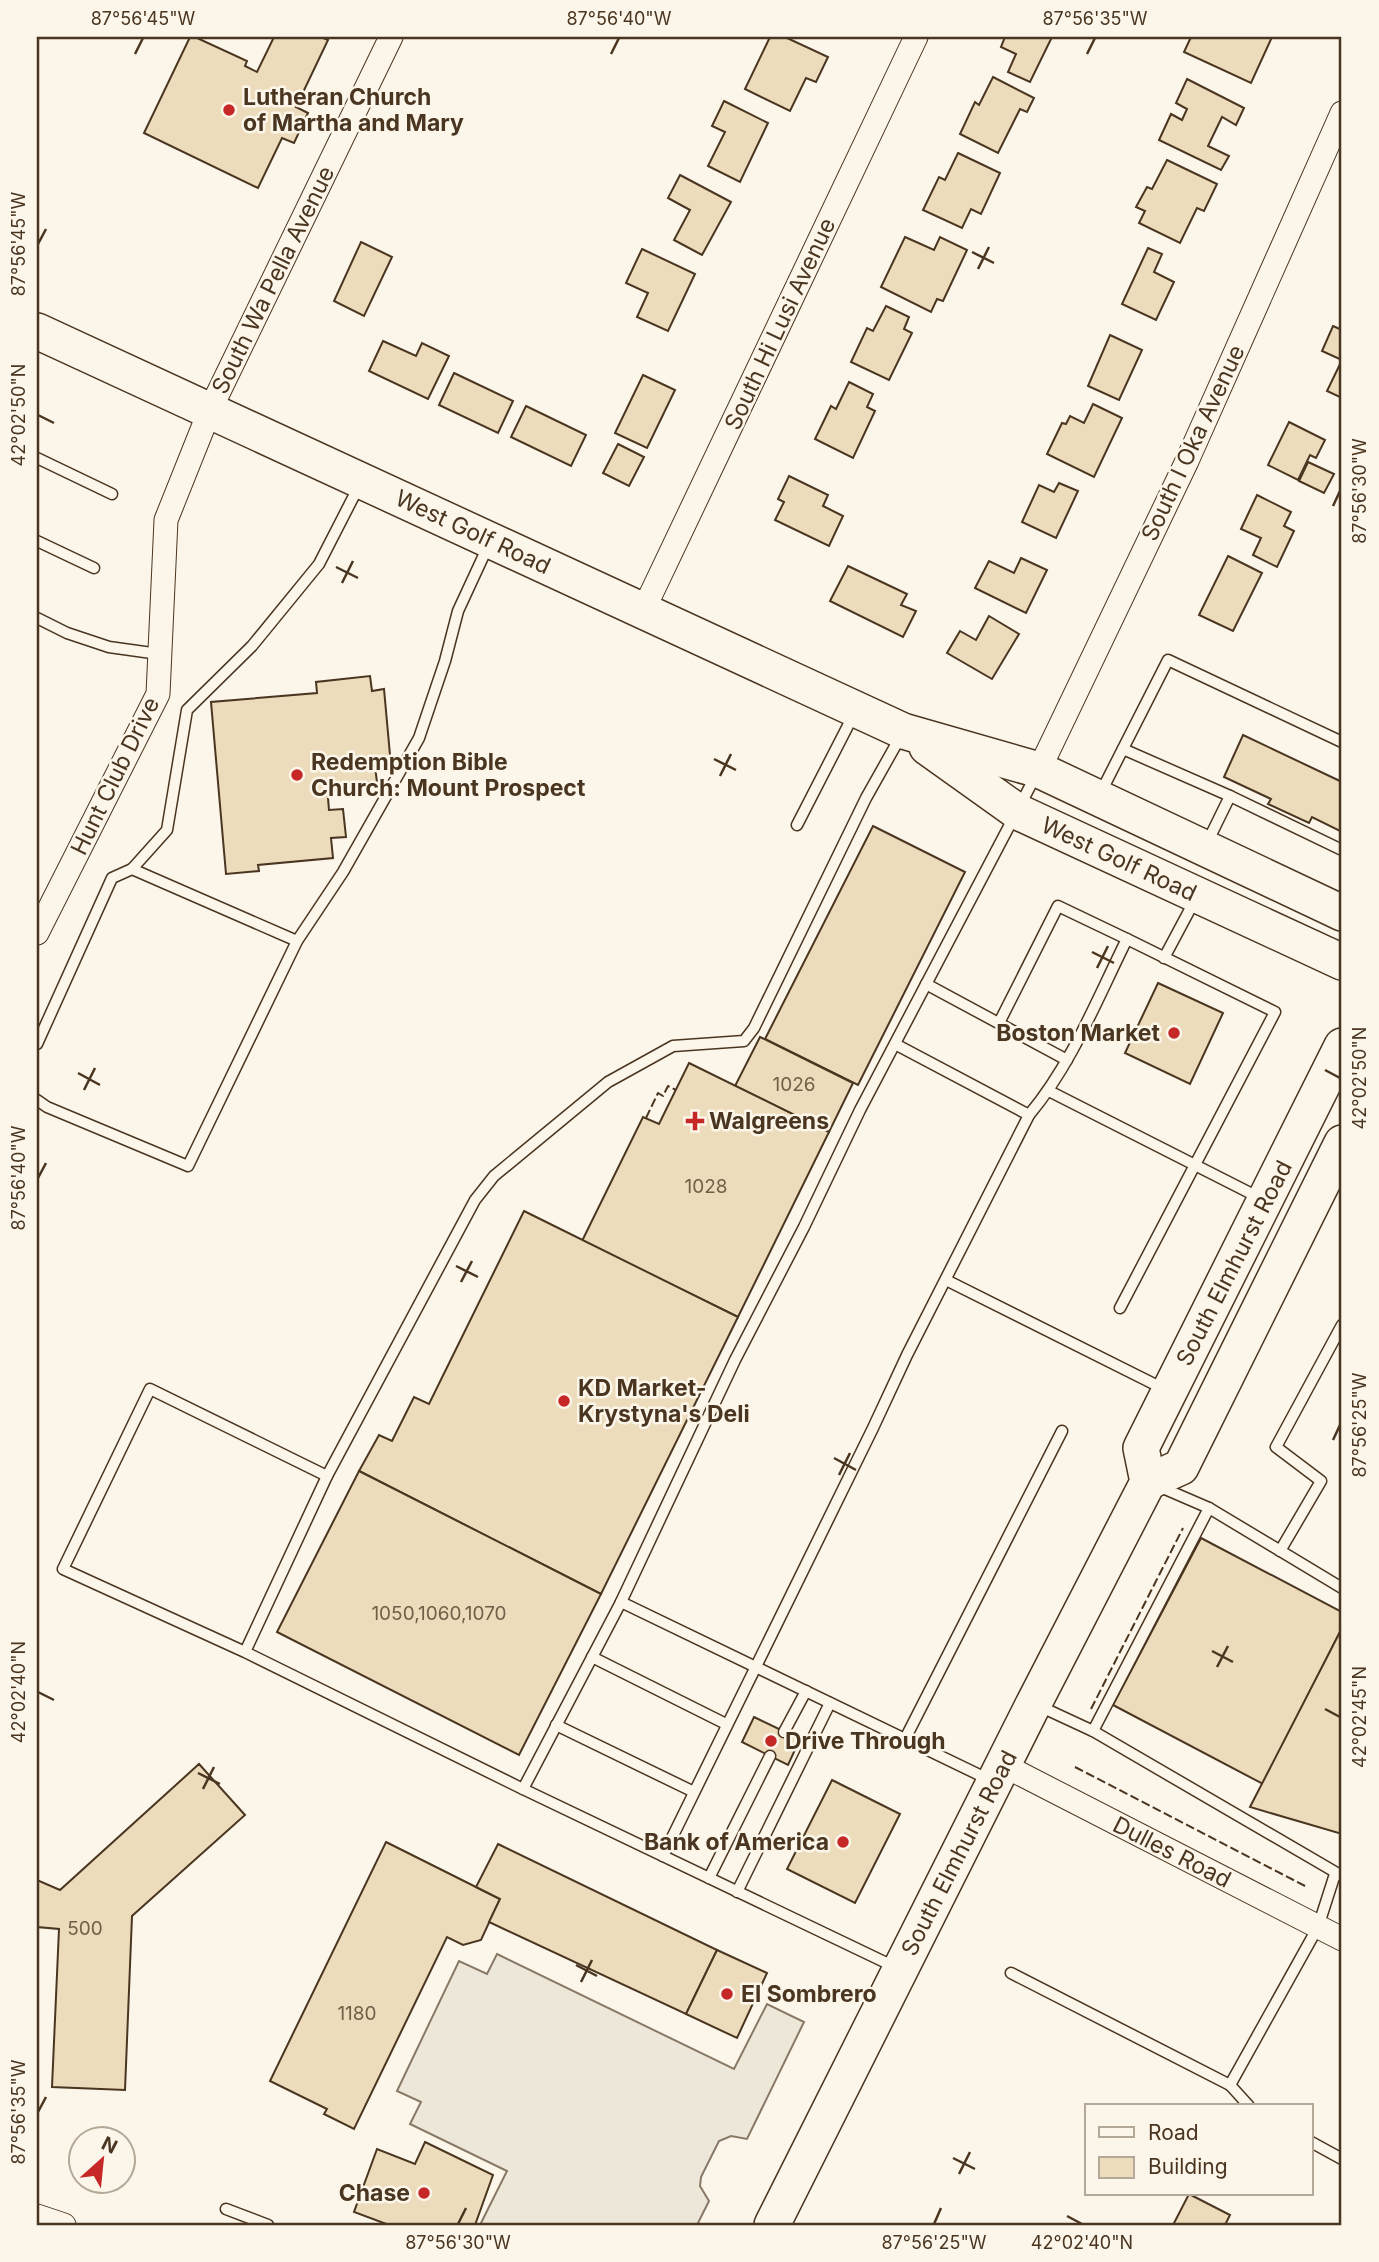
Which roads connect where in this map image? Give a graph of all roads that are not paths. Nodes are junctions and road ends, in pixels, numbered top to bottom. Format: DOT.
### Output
graph roads {
  1 [pos="391,37"];
  2 [pos="916,37"];
  3 [pos="1342,113"];
  4 [pos="37,331"];
  5 [pos="210,410"];
  6 [pos="37,458"];
  7 [pos="362,480"];
  8 [pos="112,494"];
  9 [pos="490,540"];
  10 [pos="37,541"];
  11 [pos="94,568"];
  12 [pos="643,611"];
  13 [pos="37,618"];
  14 [pos="159,654"];
  15 [pos="856,710"];
  16 [pos="906,732"];
  17 [pos="1342,741"];
  18 [pos="1123,749"];
  19 [pos="1039,770"];
  20 [pos="1230,796"];
  21 [pos="1098,798"];
  22 [pos="1018,812"];
  23 [pos="797,825"];
  24 [pos="1205,848"];
  25 [pos="1342,850"];
  26 [pos="132,869"];
  27 [pos="1198,895"];
  28 [pos="1342,913"];
  29 [pos="40,920"];
  30 [pos="1126,939"];
  31 [pos="298,941"];
  32 [pos="1164,958"];
  33 [pos="1342,962"];
  34 [pos="926,984"];
  35 [pos="999,1023"];
  36 [pos="37,1044"];
  37 [pos="895,1044"];
  38 [pos="1342,1046"];
  39 [pos="1067,1060"];
  40 [pos="1049,1091"];
  41 [pos="37,1100"];
  42 [pos="1029,1115"];
  43 [pos="1342,1143"];
  44 [pos="1194,1165"];
  45 [pos="1265,1200"];
  46 [pos="946,1280"];
  47 [pos="1120,1308"];
  48 [pos="1342,1325"];
  49 [pos="1169,1392"];
  50 [pos="1062,1431"];
  51 [pos="327,1476"];
  52 [pos="1147,1482"];
  53 [pos="1209,1508"];
  54 [pos="1280,1551"];
  55 [pos="1342,1588"];
  56 [pos="621,1602"];
  57 [pos="245,1652"];
  58 [pos="592,1657"];
  59 [pos="754,1667"];
  60 [pos="806,1691"];
  61 [pos="830,1703"];
  62 [pos="1034,1703"];
  63 [pos="726,1724"];
  64 [pos="556,1725"];
  65 [pos="1093,1731"];
  66 [pos="784,1732"];
  67 [pos="905,1739"];
  68 [pos="770,1756"];
  69 [pos="998,1774"];
  70 [pos="523,1789"];
  71 [pos="694,1792"];
  72 [pos="663,1856"];
  73 [pos="1339,1875"];
  74 [pos="709,1878"];
  75 [pos="737,1892"];
  76 [pos="1318,1927"];
  77 [pos="1342,1939"];
  78 [pos="900,1969"];
  79 [pos="1011,1973"];
  80 [pos="1230,2085"];
  81 [pos="1247,2104"];
  82 [pos="1312,2143"];
  83 [pos="1342,2159"];
  84 [pos="226,2209"];
  85 [pos="37,2216"];
  86 [pos="64,2225"];
  87 [pos="268,2225"];
  88 [pos="772,2225"];
  1 -- 5 [label="street, South Wa Pella Avenue"];
  2 -- 12 [label="street, South Hi Lusi Avenue"];
  3 -- 19 [label="street, South I Oka Avenue"];
  4 -- 5 [label="main road, West Golf Road"];
  5 -- 7 [label="main road, West Golf Road"];
  5 -- 14 [label="street, Hunt Club Drive"];
  6 -- 8 [label="lane"];
  7 -- 9 [label="main road, West Golf Road"];
  7 -- 26 [label="lane"];
  9 -- 12 [label="main road, West Golf Road"];
  9 -- 31 [label="lane"];
  10 -- 11 [label="lane"];
  12 -- 15 [label="main road, West Golf Road"];
  13 -- 14 [label="lane"];
  14 -- 29 [label="street, Hunt Club Drive"];
  15 -- 16 [label="main road, West Golf Road"];
  15 -- 23 [label="lane"];
  16 -- 19 [label="main road, West Golf Road"];
  16 -- 22 [label="main road, West Golf Road"];
  16 -- 51 [label="lane"];
  17 -- 18 [label="lane"];
  18 -- 20 [label="lane"];
  18 -- 21 [label="lane"];
  19 -- 21 [label="main road, West Golf Road"];
  19 -- 22 [label="lane"];
  20 -- 24 [label="lane"];
  20 -- 25 [label="lane"];
  21 -- 24 [label="main road, West Golf Road"];
  22 -- 27 [label="main road, West Golf Road"];
  22 -- 34 [label="lane"];
  24 -- 28 [label="main road, West Golf Road"];
  26 -- 31 [label="lane"];
  26 -- 36 [label="lane"];
  27 -- 32 [label="lane"];
  27 -- 33 [label="main road, West Golf Road"];
  30 -- 32 [label="lane"];
  30 -- 35 [label="lane"];
  30 -- 39 [label="lane"];
  31 -- 41 [label="lane"];
  32 -- 44 [label="lane"];
  34 -- 35 [label="lane"];
  34 -- 37 [label="lane"];
  35 -- 39 [label="lane"];
  37 -- 42 [label="lane"];
  37 -- 56 [label="lane"];
  38 -- 45 [label="main road, South Elmhurst Road"];
  39 -- 40 [label="lane"];
  40 -- 42 [label="lane"];
  40 -- 44 [label="lane"];
  42 -- 46 [label="lane"];
  43 -- 52 [label="main road, South Elmhurst Road"];
  44 -- 45 [label="lane"];
  44 -- 47 [label="lane"];
  45 -- 49 [label="main road, South Elmhurst Road"];
  46 -- 49 [label="lane"];
  46 -- 59 [label="lane"];
  48 -- 54 [label="lane"];
  49 -- 52 [label="main road, South Elmhurst Road"];
  50 -- 67 [label="lane"];
  51 -- 57 [label="lane"];
  51 -- 57 [label="lane"];
  52 -- 53 [label="lane"];
  52 -- 62 [label="main road, South Elmhurst Road"];
  53 -- 54 [label="lane"];
  53 -- 65 [label="lane"];
  54 -- 55 [label="lane"];
  56 -- 58 [label="lane"];
  56 -- 59 [label="lane"];
  57 -- 70 [label="lane"];
  58 -- 63 [label="lane"];
  58 -- 64 [label="lane"];
  59 -- 60 [label="lane"];
  59 -- 63 [label="lane"];
  60 -- 61 [label="lane"];
  60 -- 66 [label="lane"];
  61 -- 67 [label="lane"];
  61 -- 75 [label="lane"];
  62 -- 65 [label="lane"];
  62 -- 69 [label="main road, South Elmhurst Road"];
  63 -- 71 [label="lane"];
  64 -- 70 [label="lane"];
  64 -- 71 [label="lane"];
  65 -- 73 [label="lane"];
  67 -- 69 [label="lane"];
  68 -- 74 [label="lane"];
  69 -- 76 [label="street, Dulles Road"];
  69 -- 78 [label="main road, South Elmhurst Road"];
  70 -- 72 [label="lane"];
  71 -- 72 [label="lane"];
  72 -- 74 [label="lane"];
  73 -- 76 [label="lane"];
  74 -- 75 [label="lane"];
  75 -- 78 [label="lane"];
  76 -- 77 [label="street, Dulles Road"];
  76 -- 80 [label="lane"];
  78 -- 88 [label="main road, South Elmhurst Road"];
  79 -- 80 [label="lane"];
  80 -- 81 [label="lane"];
  82 -- 83 [label="lane"];
  84 -- 87 [label="lane"];
  85 -- 86 [label="street"];
}
